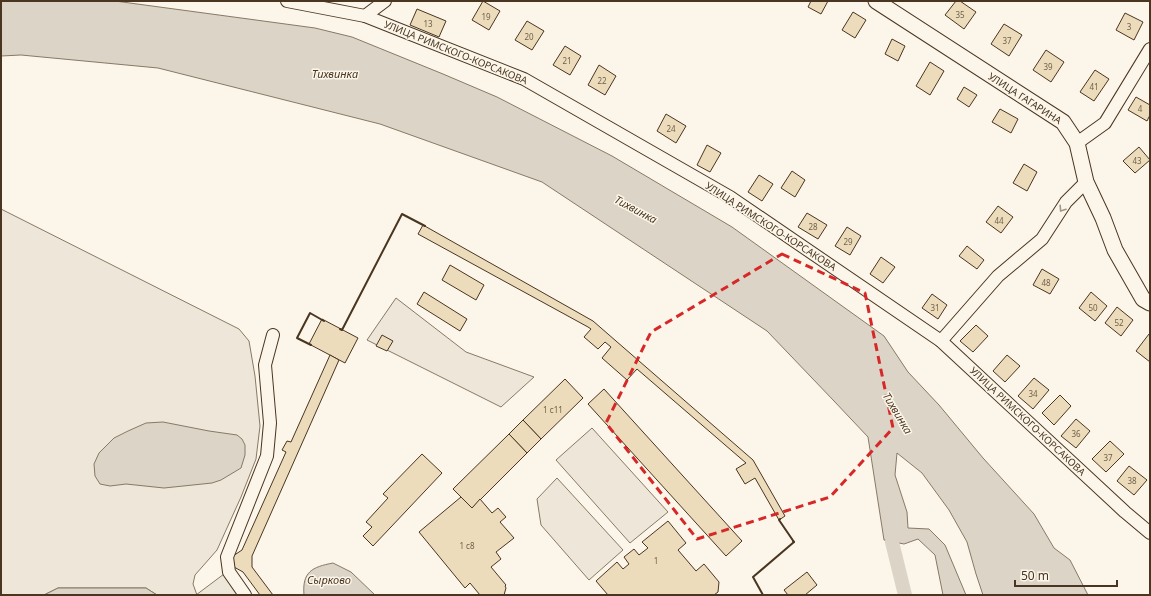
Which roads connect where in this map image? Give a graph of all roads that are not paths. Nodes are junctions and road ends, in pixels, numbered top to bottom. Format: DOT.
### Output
graph roads {
  1 [pos="287,1"];
  2 [pos="385,1"];
  3 [pos="876,1"];
  4 [pos="365,16"];
  5 [pos="1150,49"];
  6 [pos="1077,144"];
  7 [pos="1086,182"];
  8 [pos="1150,304"];
  9 [pos="273,334"];
  10 [pos="941,341"];
  11 [pos="1150,534"];
  12 [pos="245,595"];
  1 -- 4 [label="street, УЛИЦА РИМСКОГО-КОРСАКОВА"];
  2 -- 4 [label="street"];
  3 -- 6 [label="street, УЛИЦА ГАГАРИНА"];
  4 -- 10 [label="street, УЛИЦА РИМСКОГО-КОРСАКОВА"];
  5 -- 6 [label="street"];
  6 -- 7 [label="street, УЛИЦА ГАГАРИНА"];
  7 -- 8 [label="street, УЛИЦА ГАГАРИНА"];
  7 -- 10 [label="street, one-way"];
  9 -- 12 [label="street"];
  10 -- 11 [label="street, УЛИЦА РИМСКОГО-КОРСАКОВА"];
}
